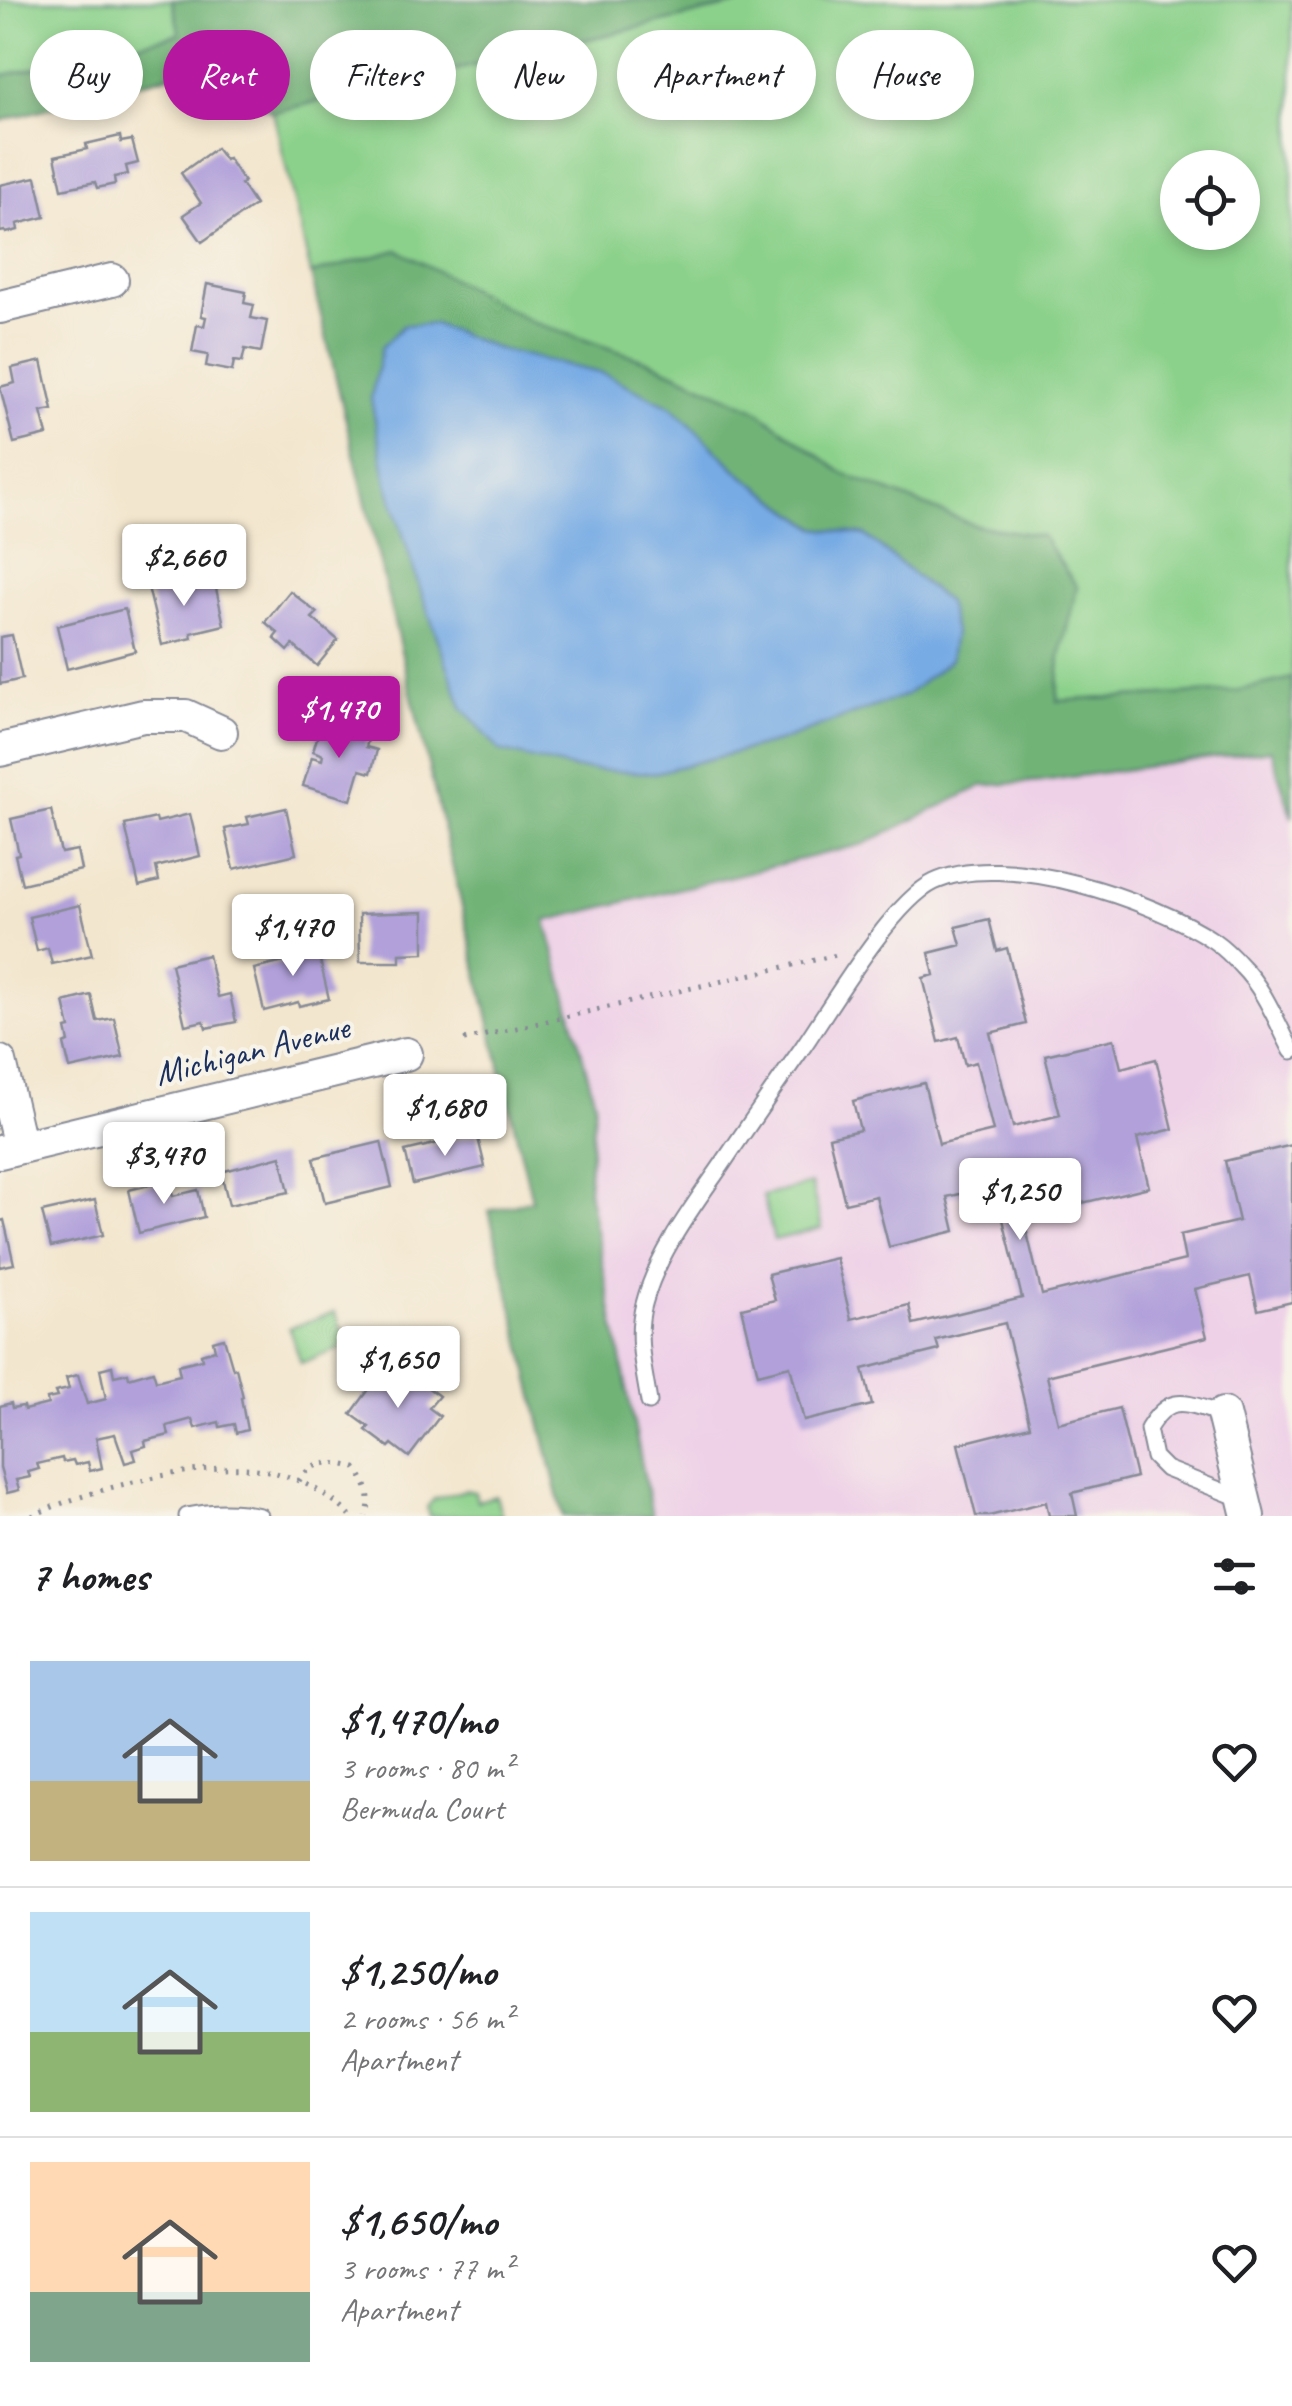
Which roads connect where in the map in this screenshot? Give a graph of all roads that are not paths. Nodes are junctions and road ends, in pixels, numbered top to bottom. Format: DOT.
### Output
graph roads {
  1 [pos="112,280"];
  2 [pos="0,307"];
  3 [pos="220,732"];
  4 [pos="0,750"];
  5 [pos="1292,1051"];
  6 [pos="406,1054"];
  7 [pos="0,1062"];
  8 [pos="10,1149"];
  9 [pos="649,1402"];
  10 [pos="1223,1414"];
  11 [pos="1246,1508"];
  12 [pos="187,1516"];
  13 [pos="260,1516"];
  1 -- 2 [label="street"];
  3 -- 4 [label="street"];
  5 -- 9 [label="lane"];
  6 -- 8 [label="street, Michigan Avenue"];
  7 -- 8 [label="street"];
  10 -- 11 [label="street"];
  10 -- 11 [label="lane"];
  12 -- 13 [label="lane"];
}
